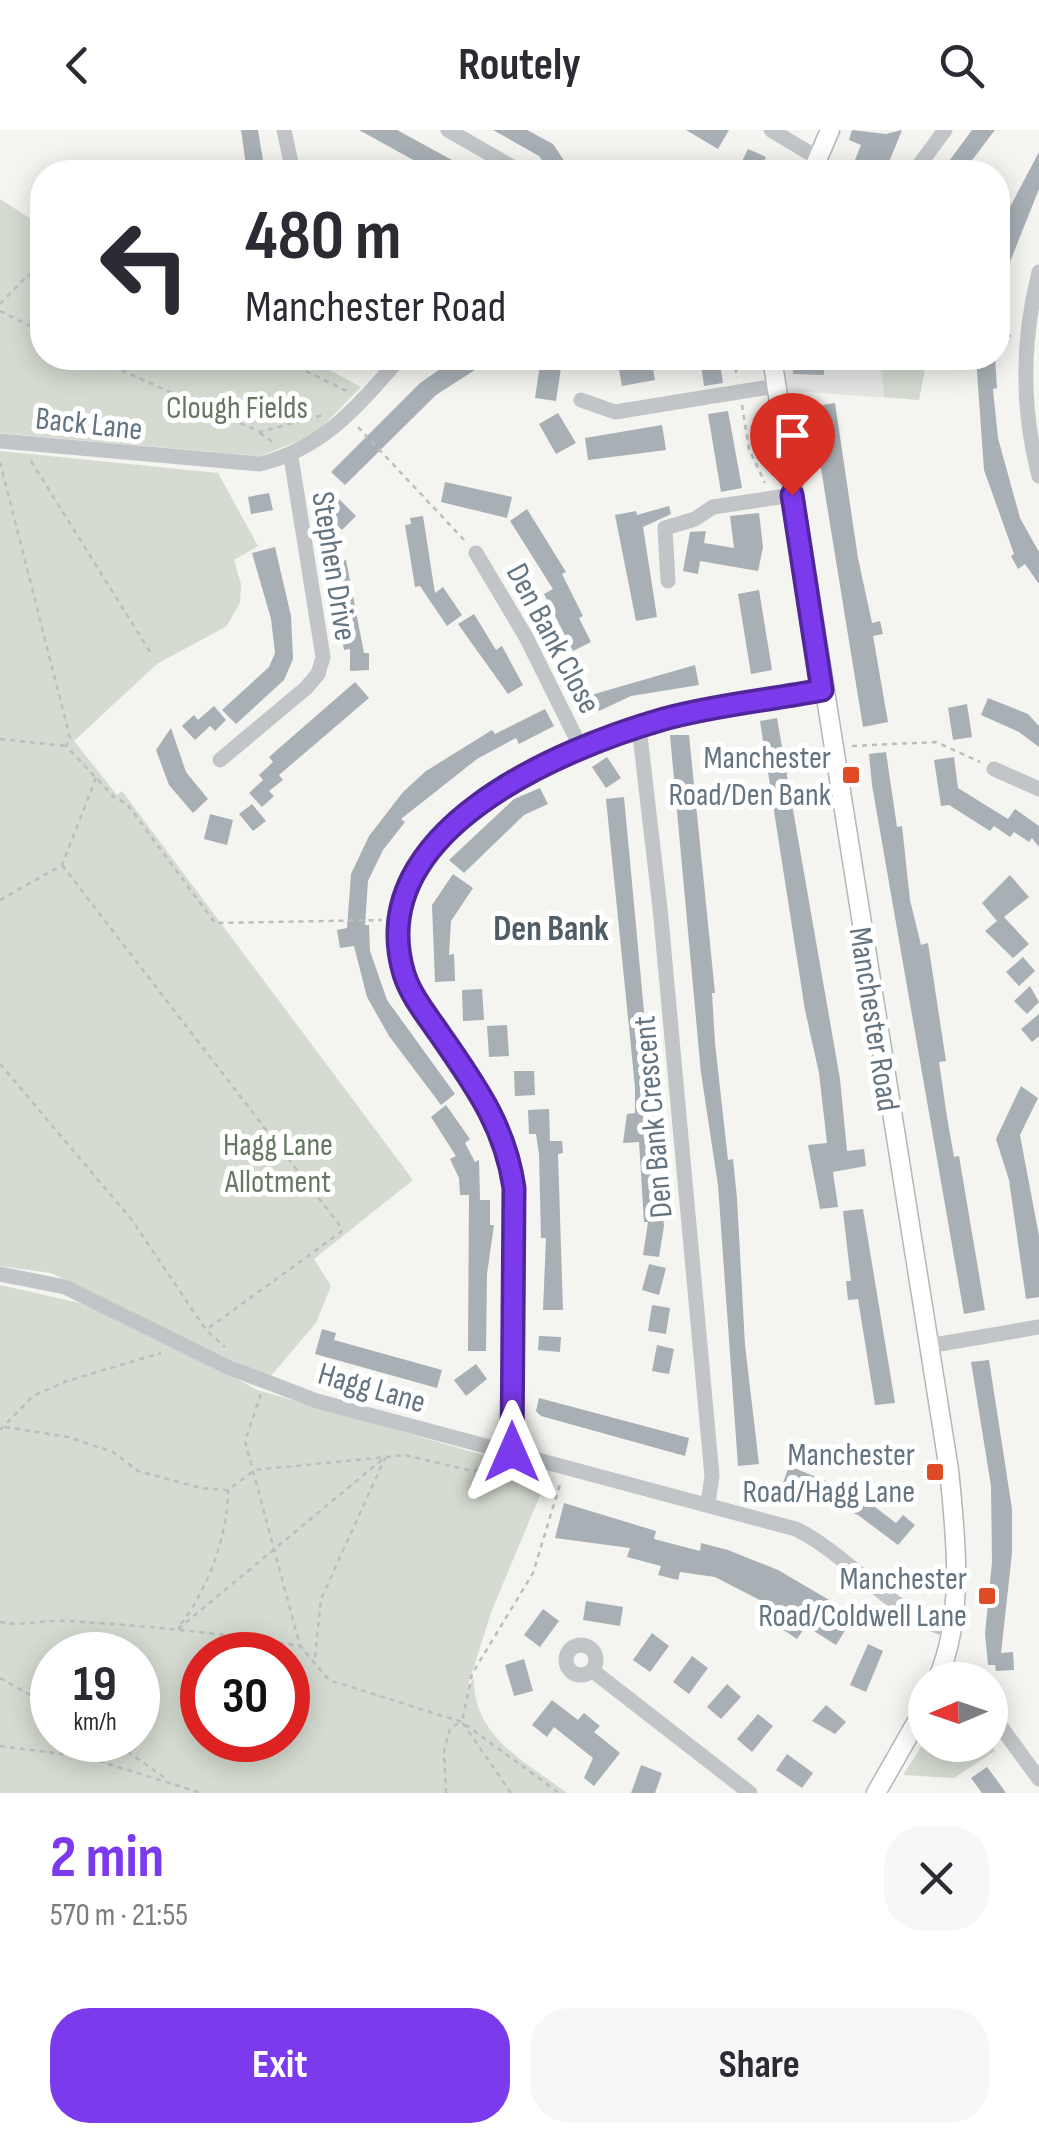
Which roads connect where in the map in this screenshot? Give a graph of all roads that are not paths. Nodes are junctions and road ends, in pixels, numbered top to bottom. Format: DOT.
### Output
graph roads {
  1 [pos="284,130"];
  2 [pos="448,130"];
  3 [pos="771,130"];
  4 [pos="830,130"];
  5 [pos="945,130"];
  6 [pos="290,160"];
  7 [pos="499,160"];
  8 [pos="809,160"];
  9 [pos="817,160"];
  10 [pos="923,160"];
  11 [pos="1039,272"];
  12 [pos="390,370"];
  13 [pos="774,370"];
  14 [pos="776,386"];
  15 [pos="582,400"];
  16 [pos="0,427"];
  17 [pos="10,442"];
  18 [pos="291,457"];
  19 [pos="1039,476"];
  20 [pos="792,495"];
  21 [pos="476,554"];
  22 [pos="668,581"];
  23 [pos="822,690"];
  24 [pos="639,727"];
  25 [pos="582,750"];
  26 [pos="220,760"];
  27 [pos="994,769"];
  28 [pos="1039,789"];
  29 [pos="0,1274"];
  30 [pos="1039,1327"];
  31 [pos="928,1346"];
  32 [pos="510,1452"];
  33 [pos="708,1502"];
  34 [pos="950,1630"];
  35 [pos="942,1662"];
  36 [pos="592,1671"];
  37 [pos="908,1737"];
  38 [pos="1008,1737"];
  39 [pos="1039,1779"];
  40 [pos="750,1793"];
  41 [pos="876,1793"];
  1 -- 6 [label="street"];
  2 -- 7 [label="street"];
  3 -- 8 [label="street"];
  4 -- 9 [label="main road"];
  5 -- 10 [label="street"];
  11 -- 19 [label="street"];
  12 -- 18 [label="street"];
  13 -- 14 [label="main road, Manchester Road"];
  14 -- 15 [label="street"];
  14 -- 20 [label="main road, Manchester Road"];
  16 -- 17 [label="street"];
  17 -- 18 [label="street, Back Lane"];
  18 -- 26 [label="street, Stephen Drive"];
  20 -- 22 [label="street"];
  20 -- 23 [label="main road, Manchester Road"];
  21 -- 25 [label="street, Den Bank Close"];
  23 -- 24 [label="street"];
  23 -- 31 [label="main road, Manchester Road"];
  24 -- 25 [label="street"];
  24 -- 33 [label="street, Den Bank Crescent"];
  25 -- 32 [label="street"];
  27 -- 28 [label="street"];
  29 -- 32 [label="street, Hagg Lane"];
  30 -- 31 [label="street"];
  31 -- 34 [label="main road, Manchester Road"];
  32 -- 33 [label="street, Hagg Lane"];
  33 -- 34 [label="street, Hagg Lane"];
  34 -- 35 [label="main road, Manchester Road"];
  36 -- 40 [label="street"];
  37 -- 41 [label="main road"];
  38 -- 39 [label="street"];
}
